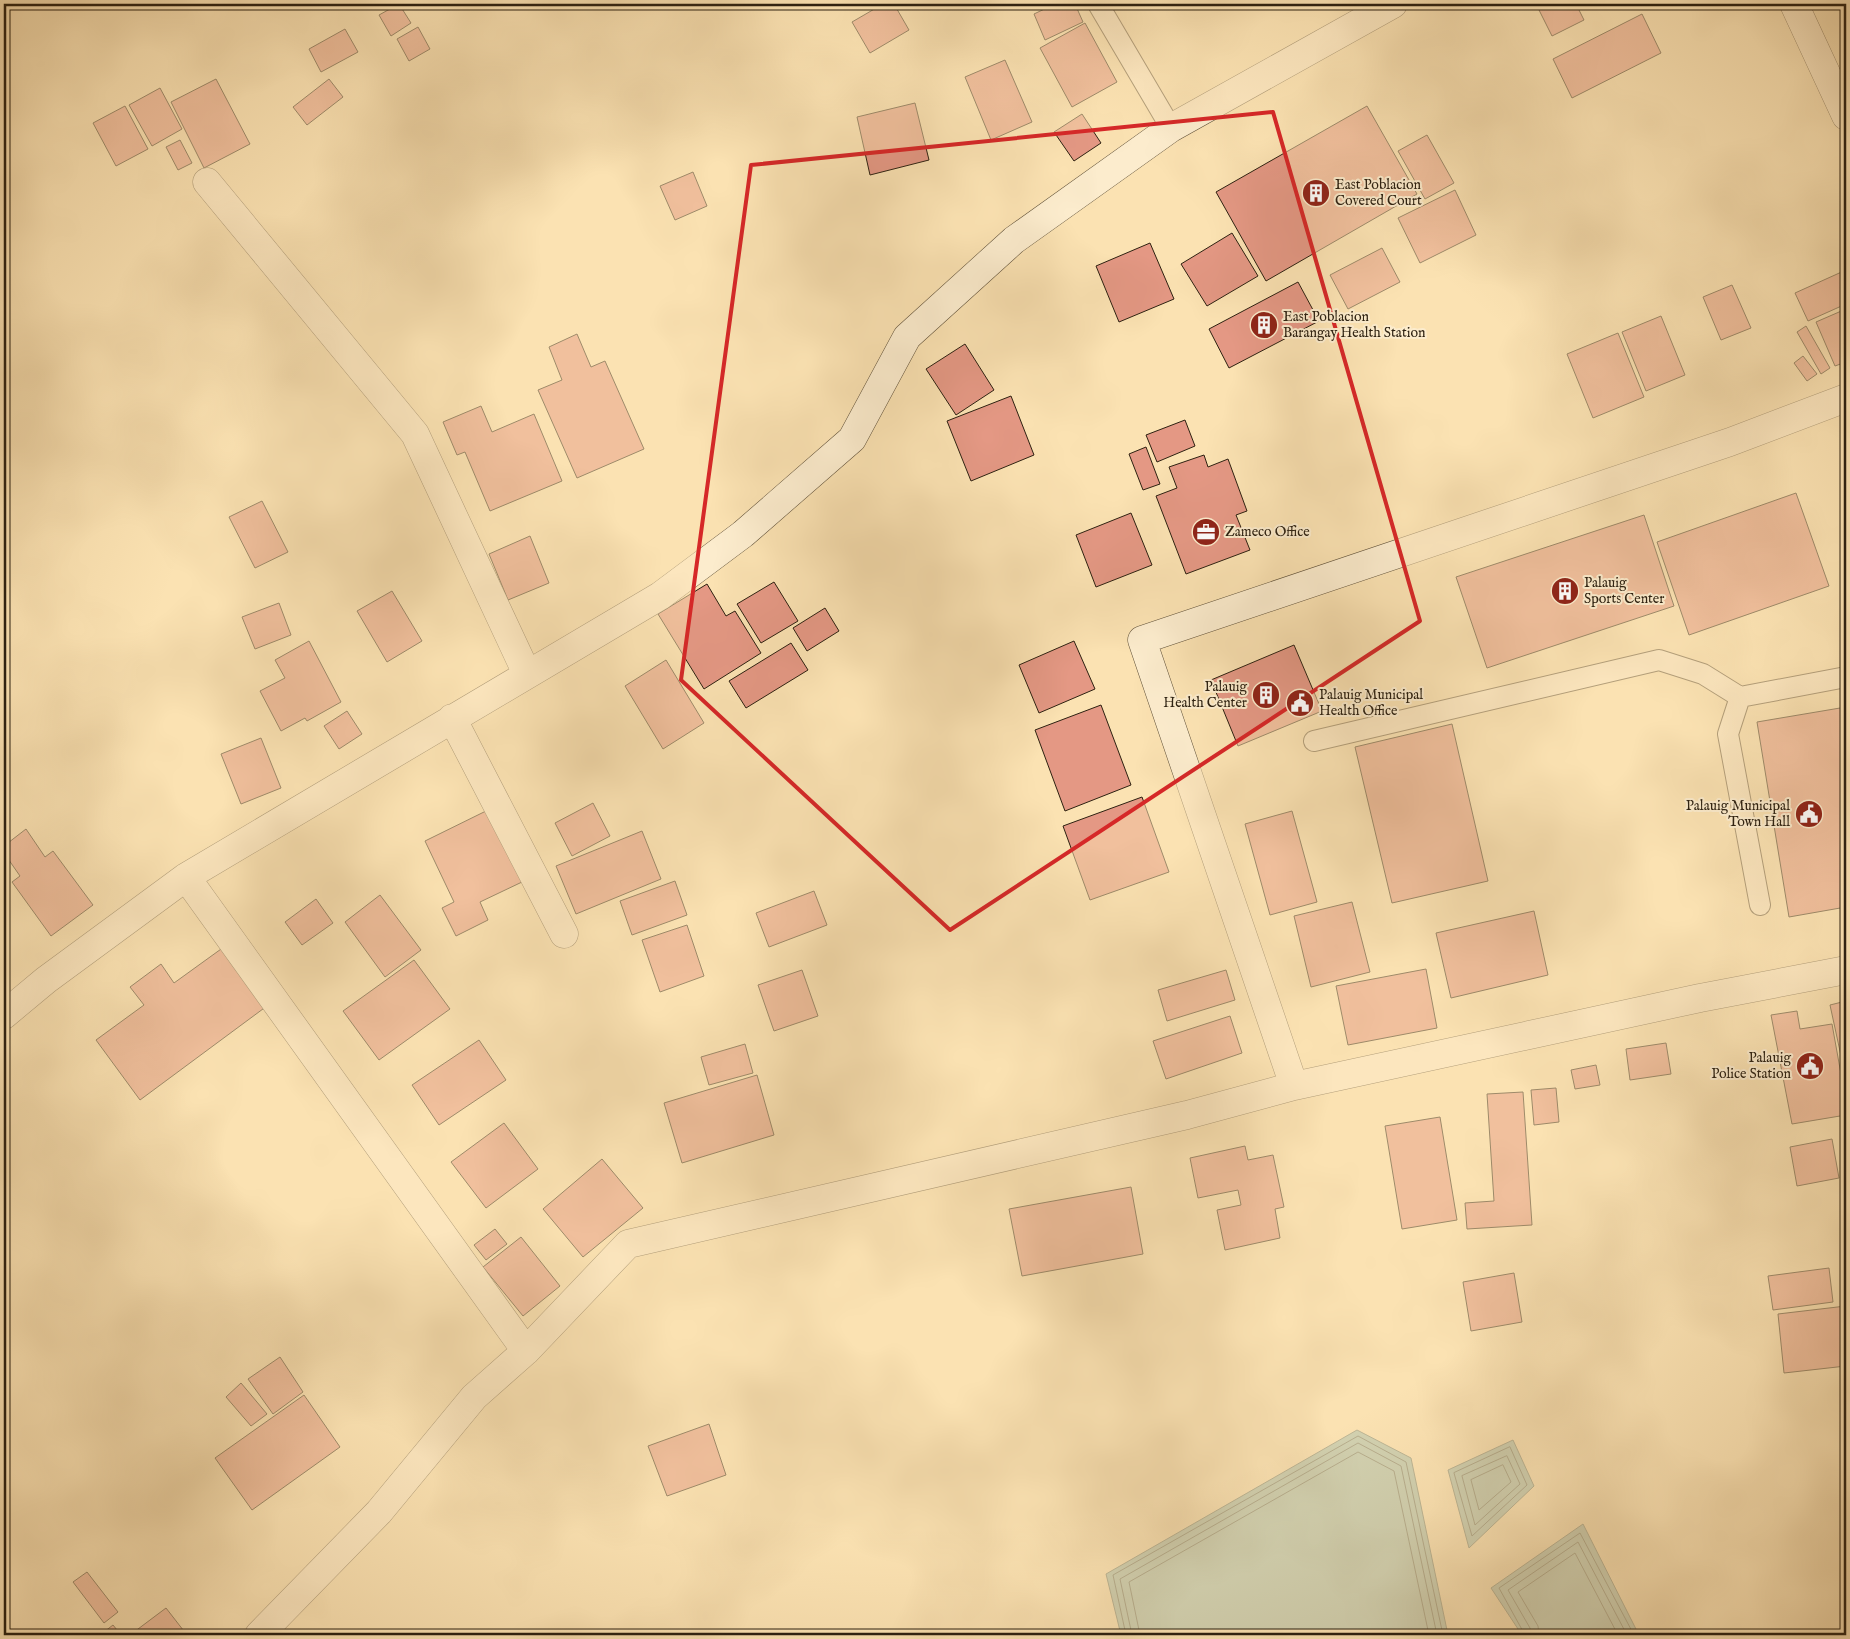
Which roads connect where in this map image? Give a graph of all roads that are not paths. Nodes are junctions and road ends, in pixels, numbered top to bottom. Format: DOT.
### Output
graph roads {
  1 [pos="1098,4"];
  2 [pos="1393,4"];
  3 [pos="1794,4"];
  4 [pos="1846,116"];
  5 [pos="1171,128"];
  6 [pos="207,182"];
  7 [pos="1846,398"];
  8 [pos="527,674"];
  9 [pos="1846,677"];
  10 [pos="1740,697"];
  11 [pos="452,718"];
  12 [pos="1314,741"];
  13 [pos="186,877"];
  14 [pos="1760,905"];
  15 [pos="564,934"];
  16 [pos="1846,970"];
  17 [pos="4,1015"];
  18 [pos="1294,1086"];
  19 [pos="526,1352"];
  20 [pos="259,1635"];
  1 -- 5 [label="lane"];
  2 -- 5 [label="street"];
  3 -- 4 [label="street"];
  5 -- 8 [label="street"];
  6 -- 8 [label="street"];
  7 -- 18 [label="street"];
  8 -- 11 [label="street"];
  9 -- 10 [label="lane"];
  10 -- 12 [label="lane"];
  10 -- 14 [label="lane"];
  11 -- 13 [label="street"];
  11 -- 15 [label="street"];
  13 -- 17 [label="street"];
  13 -- 19 [label="street"];
  16 -- 18 [label="street"];
  18 -- 19 [label="street"];
  19 -- 20 [label="street"];
}
